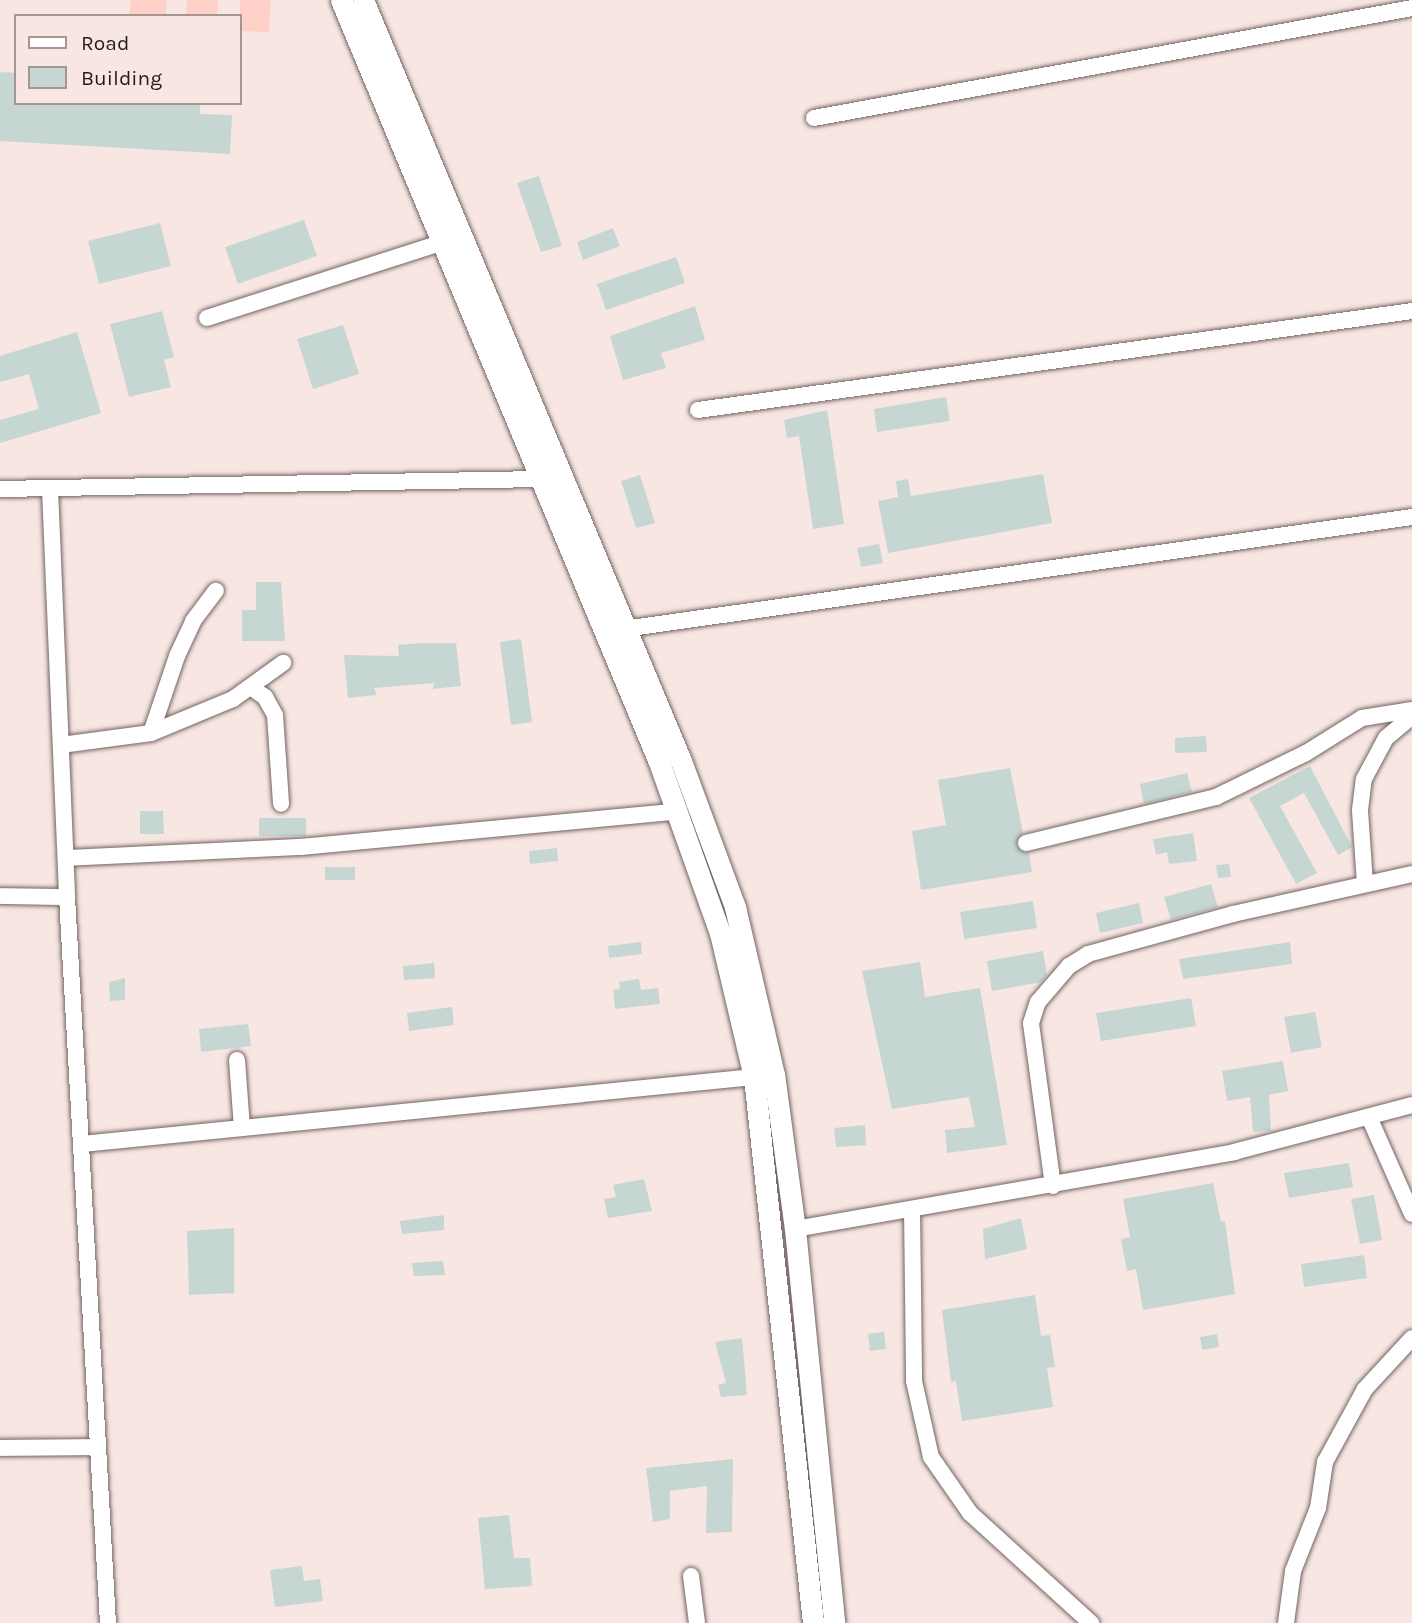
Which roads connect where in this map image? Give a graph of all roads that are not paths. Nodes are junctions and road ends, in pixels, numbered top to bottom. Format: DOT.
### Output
graph roads {
  1 [pos="341,0"];
  2 [pos="363,0"];
  3 [pos="1412,8"];
  4 [pos="814,118"];
  5 [pos="440,243"];
  6 [pos="1412,310"];
  7 [pos="207,318"];
  8 [pos="698,410"];
  9 [pos="538,480"];
  10 [pos="0,489"];
  11 [pos="50,489"];
  12 [pos="1412,517"];
  13 [pos="216,591"];
  14 [pos="625,628"];
  15 [pos="604,632"];
  16 [pos="283,663"];
  17 [pos="251,688"];
  18 [pos="1412,710"];
  19 [pos="1412,716"];
  20 [pos="151,733"];
  21 [pos="61,745"];
  22 [pos="281,804"];
  23 [pos="679,811"];
  24 [pos="1026,843"];
  25 [pos="66,858"];
  26 [pos="1412,874"];
  27 [pos="1365,884"];
  28 [pos="0,896"];
  29 [pos="67,897"];
  30 [pos="237,1060"];
  31 [pos="754,1077"];
  32 [pos="1412,1105"];
  33 [pos="1369,1117"];
  34 [pos="242,1128"];
  35 [pos="82,1144"];
  36 [pos="1053,1186"];
  37 [pos="912,1209"];
  38 [pos="1412,1213"];
  39 [pos="795,1229"];
  40 [pos="1412,1338"];
  41 [pos="96,1447"];
  42 [pos="0,1448"];
  43 [pos="691,1576"];
  44 [pos="108,1623"];
  45 [pos="697,1623"];
  46 [pos="813,1623"];
  47 [pos="834,1623"];
  48 [pos="1091,1623"];
  49 [pos="1286,1623"];
  1 -- 5 [label="main road"];
  2 -- 14 [label="main road"];
  3 -- 4 [label="street"];
  5 -- 7 [label="street"];
  5 -- 9 [label="main road"];
  6 -- 8 [label="street"];
  9 -- 11 [label="street"];
  9 -- 15 [label="main road"];
  10 -- 11 [label="street"];
  11 -- 21 [label="street"];
  12 -- 14 [label="street"];
  13 -- 20 [label="street"];
  14 -- 15 [label="street"];
  14 -- 39 [label="main road"];
  15 -- 23 [label="main road"];
  16 -- 17 [label="street"];
  17 -- 20 [label="street"];
  17 -- 22 [label="street"];
  18 -- 24 [label="street"];
  19 -- 27 [label="street"];
  20 -- 21 [label="street"];
  21 -- 25 [label="street"];
  23 -- 25 [label="street"];
  23 -- 31 [label="main road"];
  25 -- 29 [label="street"];
  26 -- 27 [label="street"];
  27 -- 36 [label="street"];
  28 -- 29 [label="street"];
  29 -- 35 [label="street"];
  30 -- 34 [label="street"];
  31 -- 34 [label="street"];
  31 -- 46 [label="main road"];
  32 -- 33 [label="street"];
  33 -- 36 [label="street"];
  33 -- 38 [label="street"];
  34 -- 35 [label="street"];
  35 -- 41 [label="street"];
  36 -- 37 [label="street"];
  37 -- 39 [label="street"];
  37 -- 48 [label="street"];
  39 -- 47 [label="main road"];
  40 -- 49 [label="street"];
  41 -- 42 [label="street"];
  41 -- 44 [label="street"];
  43 -- 45 [label="street"];
}
